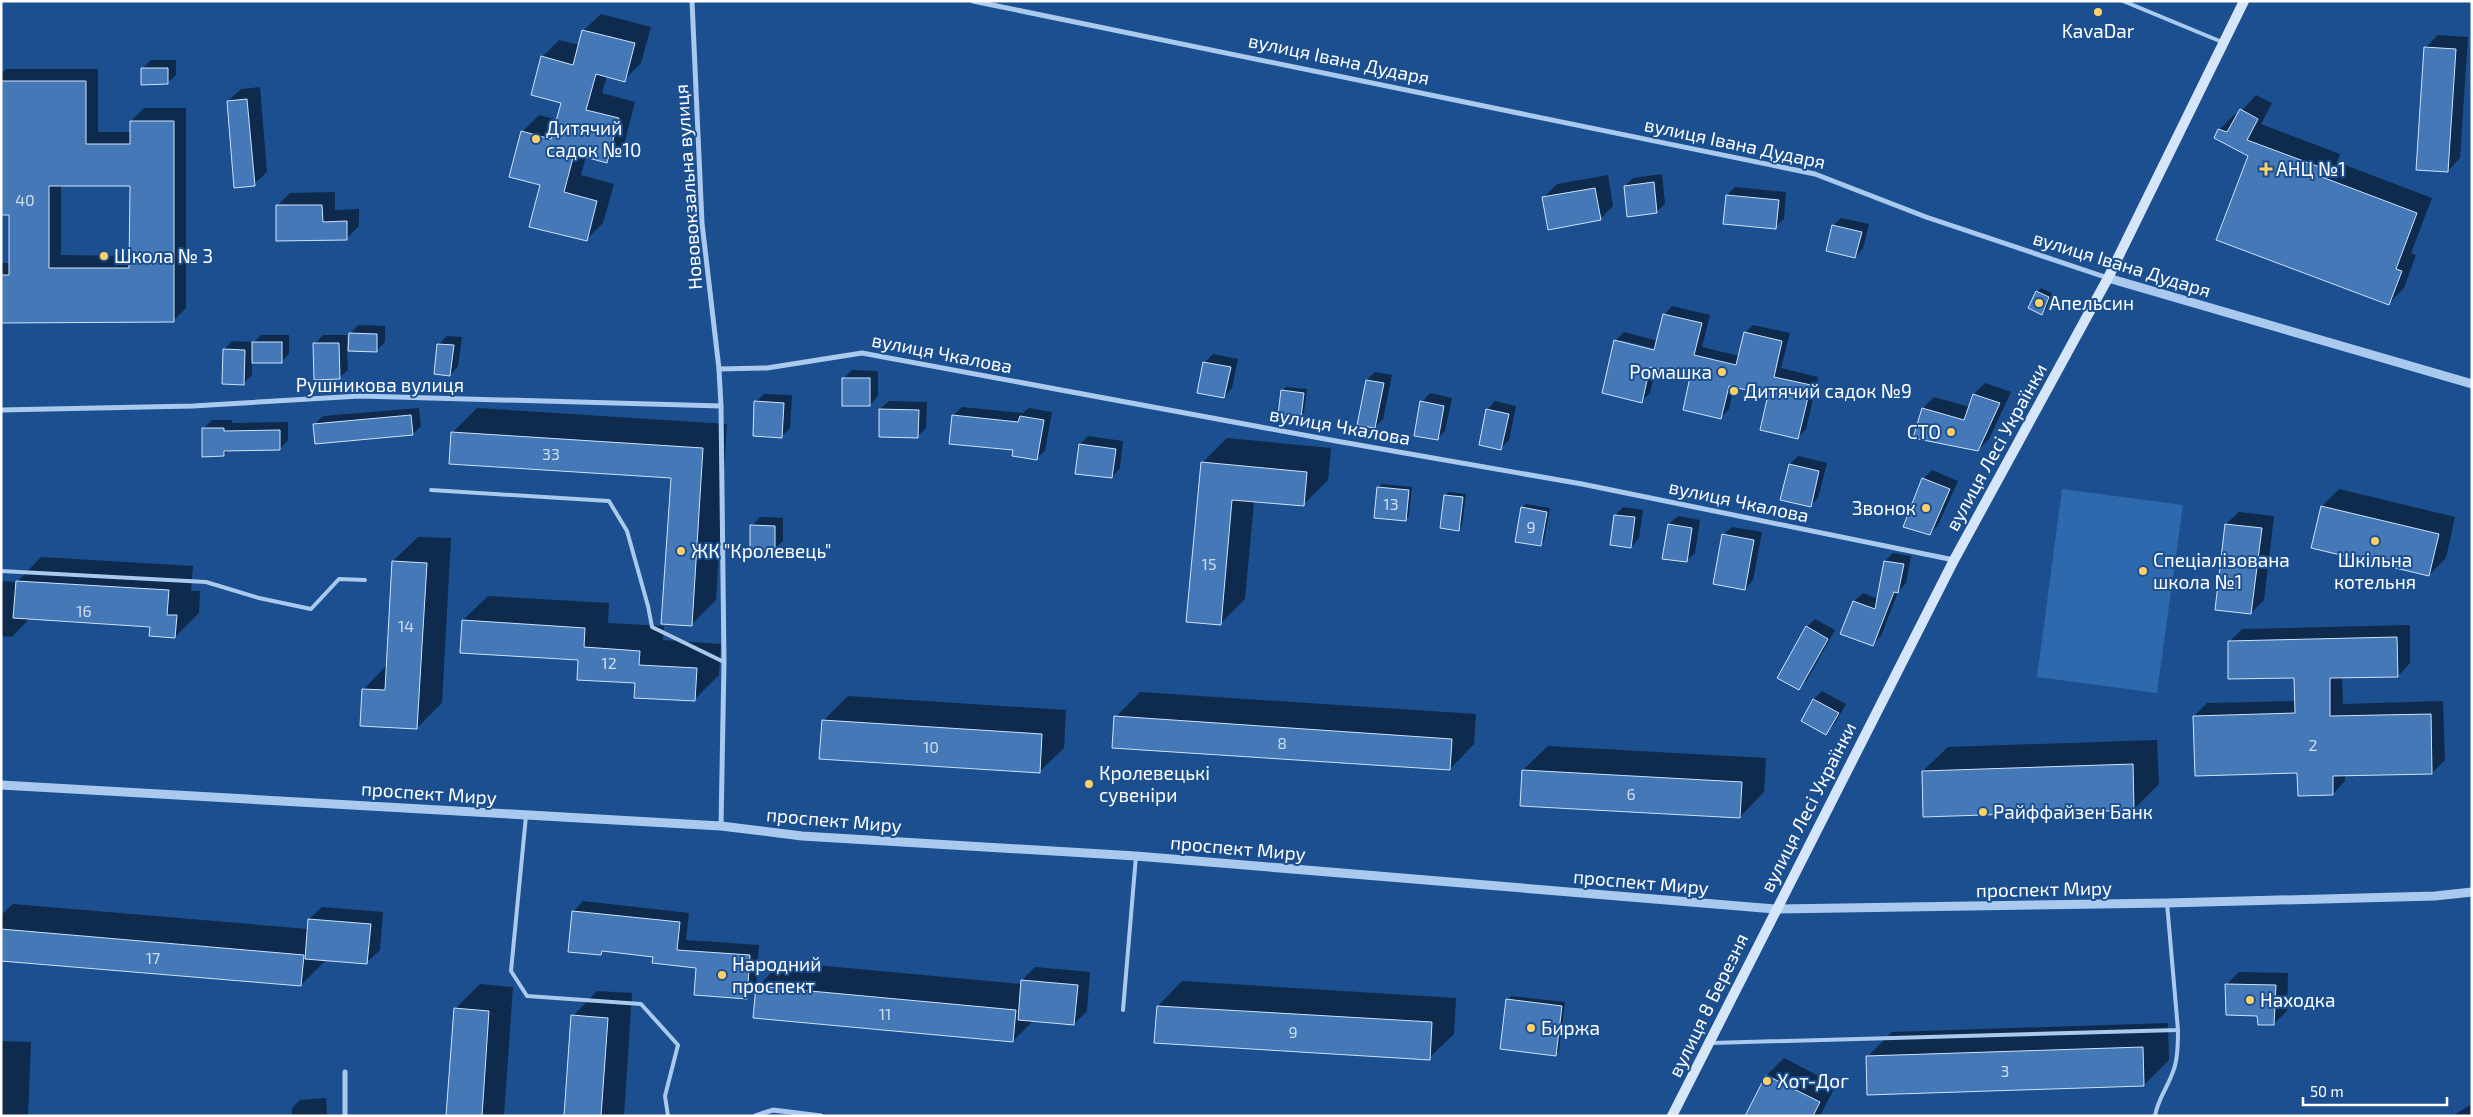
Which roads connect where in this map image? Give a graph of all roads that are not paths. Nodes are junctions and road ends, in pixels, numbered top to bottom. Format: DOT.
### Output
graph roads {
  1 [pos="692,1"];
  2 [pos="973,1"];
  3 [pos="2123,1"];
  4 [pos="2244,1"];
  5 [pos="2224,43"];
  6 [pos="2108,278"];
  7 [pos="719,369"];
  8 [pos="2472,384"];
  9 [pos="722,406"];
  10 [pos="1,410"];
  11 [pos="430,490"];
  12 [pos="1954,560"];
  13 [pos="1,571"];
  14 [pos="365,580"];
  15 [pos="724,662"];
  16 [pos="1,785"];
  17 [pos="526,816"];
  18 [pos="721,826"];
  19 [pos="1136,856"];
  20 [pos="2472,892"];
  21 [pos="2168,903"];
  22 [pos="1776,909"];
  23 [pos="1123,1010"];
  24 [pos="2178,1030"];
  25 [pos="1711,1043"];
  26 [pos="345,1072"];
  27 [pos="345,1116"];
  28 [pos="668,1116"];
  29 [pos="755,1116"];
  30 [pos="821,1116"];
  31 [pos="1672,1116"];
  32 [pos="2155,1116"];
  1 -- 7 [label="street, Нововокзальна вулиця"];
  2 -- 6 [label="street, вулиця Івана Дударя"];
  3 -- 5 [label="lane"];
  4 -- 5 [label="main road, вулиця Лесі Українки"];
  5 -- 6 [label="main road, вулиця Лесі Українки"];
  6 -- 8 [label="street, вулиця Івана Дударя"];
  6 -- 12 [label="main road, вулиця Лесі Українки"];
  7 -- 9 [label="street"];
  7 -- 12 [label="street, вулиця Чкалова"];
  9 -- 10 [label="street, Рушникова вулиця"];
  9 -- 15 [label="street"];
  11 -- 15 [label="lane"];
  12 -- 22 [label="main road, вулиця Лесі Українки"];
  13 -- 14 [label="lane"];
  15 -- 18 [label="street"];
  16 -- 17 [label="street, проспект Миру"];
  17 -- 18 [label="street, проспект Миру"];
  17 -- 28 [label="lane"];
  18 -- 19 [label="street, проспект Миру"];
  19 -- 22 [label="street, проспект Миру"];
  19 -- 23 [label="lane"];
  20 -- 21 [label="street, проспект Миру"];
  21 -- 22 [label="street, проспект Миру"];
  21 -- 24 [label="lane"];
  22 -- 25 [label="main road, вулиця 8 Березня"];
  24 -- 25 [label="lane"];
  24 -- 32 [label="lane"];
  25 -- 31 [label="main road, вулиця 8 Березня"];
  26 -- 27 [label="street"];
  29 -- 30 [label="street"];
}
